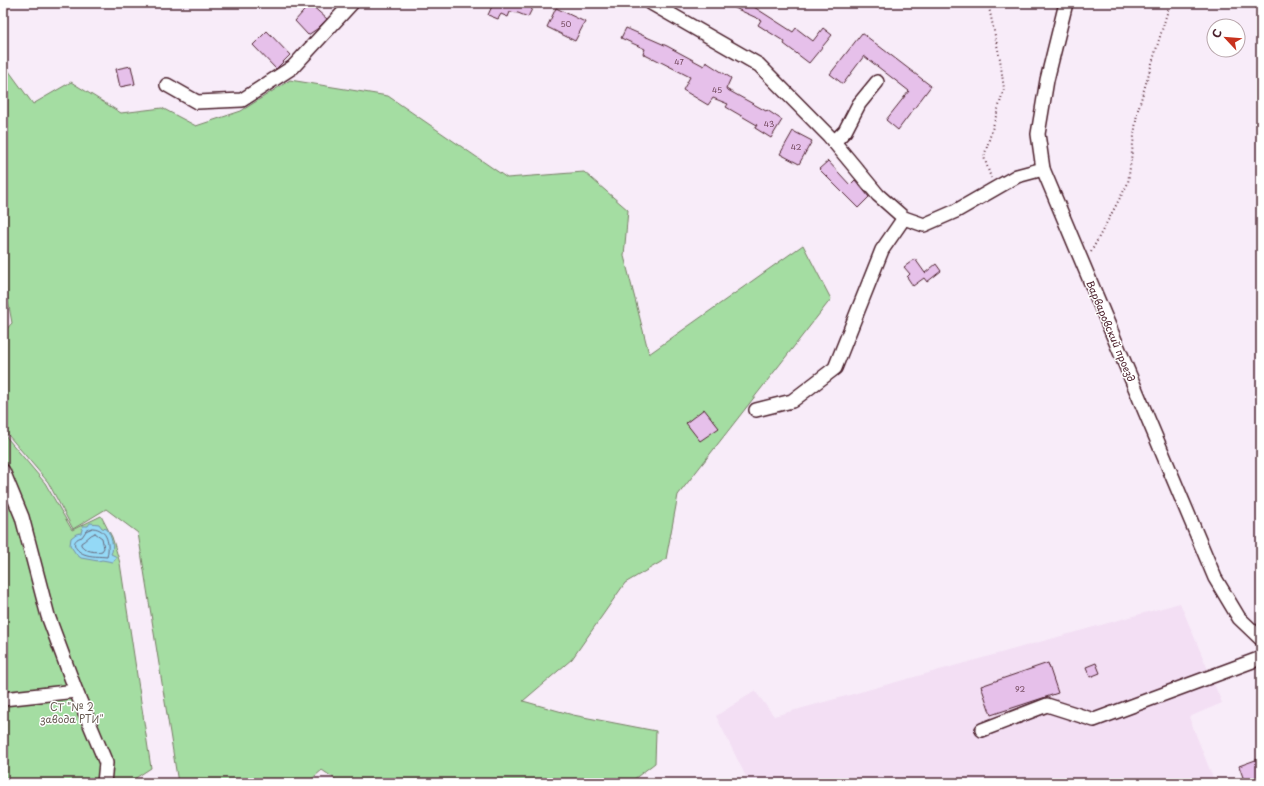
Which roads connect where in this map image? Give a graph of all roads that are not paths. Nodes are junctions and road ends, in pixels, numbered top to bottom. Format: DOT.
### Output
graph roads {
  1 [pos="352,3"];
  2 [pos="650,3"];
  3 [pos="1066,3"];
  4 [pos="877,82"];
  5 [pos="167,85"];
  6 [pos="834,142"];
  7 [pos="1043,169"];
  8 [pos="904,218"];
  9 [pos="756,410"];
  10 [pos="3,471"];
  11 [pos="1261,639"];
  12 [pos="1261,658"];
  13 [pos="76,691"];
  14 [pos="3,699"];
  15 [pos="982,730"];
  16 [pos="104,783"];
  1 -- 5 [label="street"];
  2 -- 6 [label="street"];
  3 -- 7 [label="street, Варваровский проезд"];
  4 -- 6 [label="street"];
  6 -- 8 [label="street"];
  7 -- 8 [label="street"];
  7 -- 11 [label="street, Варваровский проезд"];
  8 -- 9 [label="street"];
  10 -- 13 [label="street"];
  12 -- 15 [label="street"];
  13 -- 14 [label="street"];
  13 -- 16 [label="street"];
}
